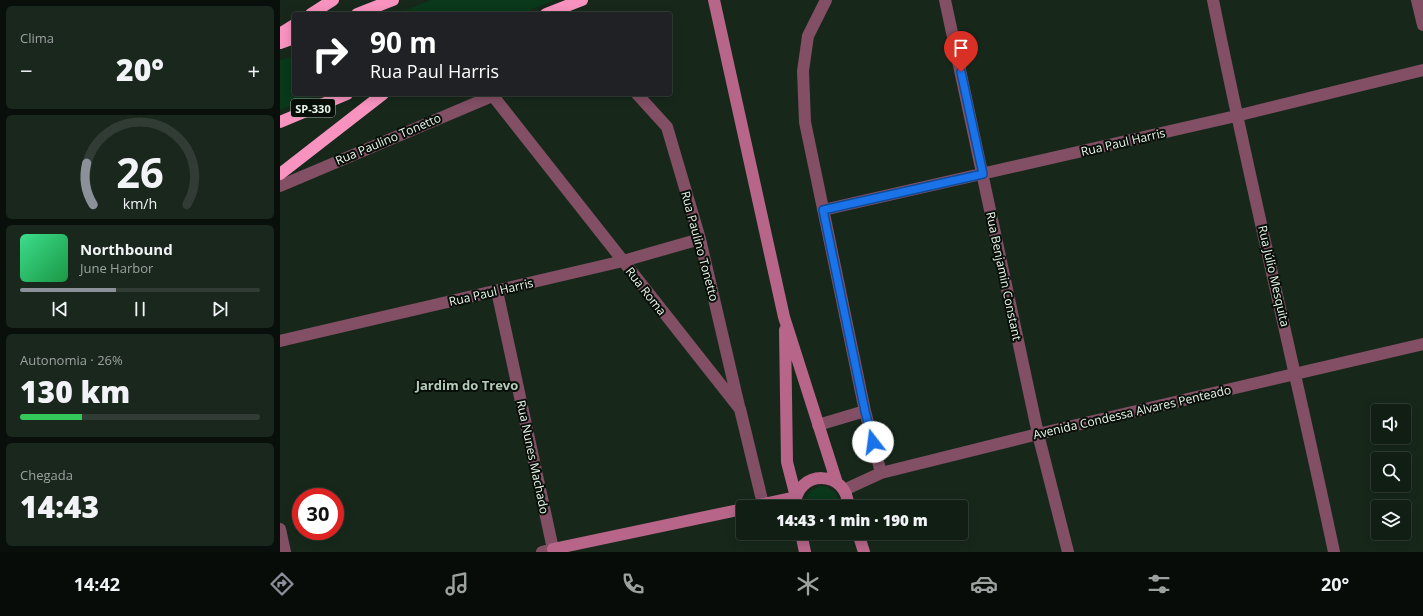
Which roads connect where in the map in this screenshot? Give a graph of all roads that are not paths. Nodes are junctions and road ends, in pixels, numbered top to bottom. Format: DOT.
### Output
graph roads {
  1 [pos="333,0"];
  2 [pos="393,0"];
  3 [pos="582,0"];
  4 [pos="714,0"];
  5 [pos="826,0"];
  6 [pos="945,0"];
  7 [pos="1213,0"];
  8 [pos="1417,0"];
  9 [pos="314,12"];
  10 [pos="362,12"];
  11 [pos="551,12"];
  12 [pos="1423,25"];
  13 [pos="292,26"];
  14 [pos="280,34"];
  15 [pos="292,39"];
  16 [pos="280,43"];
  17 [pos="1423,70"];
  18 [pos="342,96"];
  19 [pos="381,96"];
  20 [pos="493,96"];
  21 [pos="496,96"];
  22 [pos="639,96"];
  23 [pos="1236,116"];
  24 [pos="280,122"];
  25 [pos="280,174"];
  26 [pos="983,174"];
  27 [pos="280,186"];
  28 [pos="823,210"];
  29 [pos="700,239"];
  30 [pos="623,261"];
  31 [pos="497,291"];
  32 [pos="784,317"];
  33 [pos="280,341"];
  34 [pos="1423,344"];
  35 [pos="1297,374"];
  36 [pos="740,409"];
  37 [pos="865,411"];
  38 [pos="818,425"];
  39 [pos="1038,434"];
  40 [pos="881,472"];
  41 [pos="845,498"];
  42 [pos="762,500"];
  43 [pos="795,500"];
  44 [pos="796,500"];
  45 [pos="736,511"];
  46 [pos="280,530"];
  47 [pos="802,540"];
  48 [pos="860,540"];
  49 [pos="550,551"];
  50 [pos="285,552"];
  51 [pos="805,552"];
  52 [pos="864,552"];
  53 [pos="1068,552"];
  54 [pos="1334,552"];
  1 -- 9 [label="highway"];
  2 -- 10 [label="highway"];
  3 -- 11 [label="highway"];
  4 -- 32 [label="street"];
  5 -- 28 [label="street"];
  6 -- 26 [label="street, Rua Benjamin Constant"];
  7 -- 23 [label="street, Rua Júlio Mesquita"];
  8 -- 12 [label="street"];
  13 -- 14 [label="highway"];
  15 -- 16 [label="highway"];
  17 -- 23 [label="street, Rua Paul Harris"];
  18 -- 24 [label="highway, SP-330"];
  19 -- 25 [label="highway"];
  20 -- 27 [label="street, Rua Paulino Tonetto"];
  21 -- 30 [label="street, Rua Roma"];
  22 -- 29 [label="street, Rua Paulino Tonetto"];
  23 -- 26 [label="street, Rua Paul Harris"];
  23 -- 35 [label="street, Rua Júlio Mesquita"];
  26 -- 28 [label="street, Rua Paul Harris"];
  26 -- 39 [label="street, Rua Benjamin Constant"];
  28 -- 37 [label="street"];
  29 -- 30 [label="street, Rua Paul Harris"];
  29 -- 36 [label="street, Rua Paulino Tonetto"];
  30 -- 31 [label="street, Rua Paul Harris"];
  30 -- 36 [label="street, Rua Roma"];
  31 -- 33 [label="street, Rua Paul Harris"];
  31 -- 49 [label="street, Rua Nunes Machado"];
  32 -- 38 [label="street"];
  32 -- 43 [label="street"];
  34 -- 35 [label="street, Avenida Condessa Alvares Penteado"];
  35 -- 39 [label="street, Avenida Condessa Alvares Penteado"];
  35 -- 54 [label="street, Rua Júlio Mesquita"];
  36 -- 42 [label="street, Rua Roma"];
  37 -- 38 [label="street"];
  37 -- 40 [label="street"];
  38 -- 41 [label="street"];
  39 -- 40 [label="street, Avenida Condessa Alvares Penteado"];
  39 -- 53 [label="street, Rua Benjamin Constant"];
  40 -- 41 [label="street, Avenida Condessa Alvares Penteado"];
  41 -- 44 [label="street"];
  45 -- 49 [label="street"];
  46 -- 50 [label="street"];
  47 -- 51 [label="street"];
  48 -- 52 [label="street"];
}
